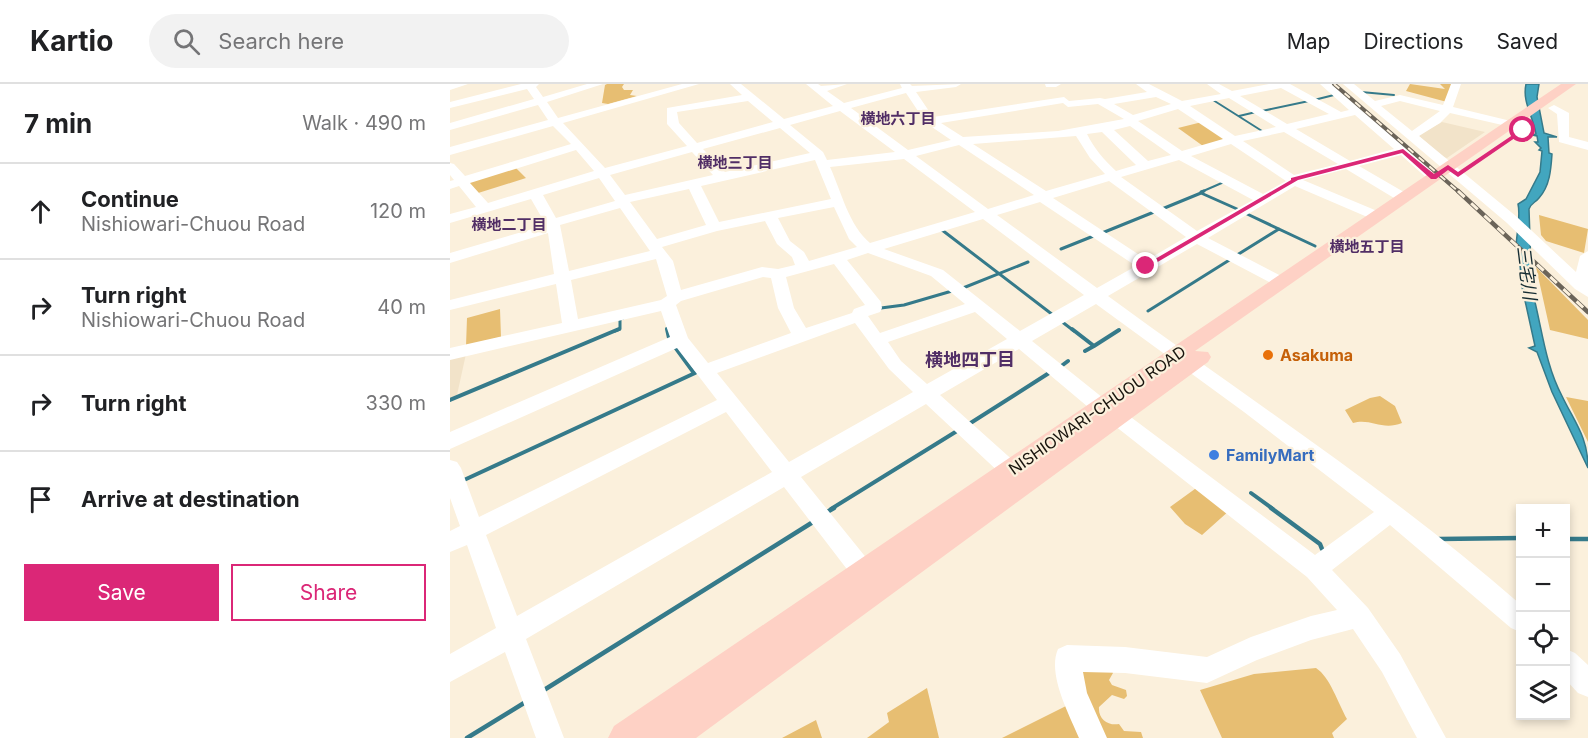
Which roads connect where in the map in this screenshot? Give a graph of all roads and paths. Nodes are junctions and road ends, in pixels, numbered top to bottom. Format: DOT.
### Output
graph roads {
  1 [pos="463,84"];
  2 [pos="531,84"];
  3 [pos="694,84"];
  4 [pos="735,84"];
  5 [pos="842,84"];
  6 [pos="956,84"];
  7 [pos="1052,84"];
  8 [pos="1142,84"];
  9 [pos="1212,84"];
  10 [pos="1282,84"];
  11 [pos="1325,84"];
  12 [pos="1348,84"];
  13 [pos="1456,84"];
  14 [pos="1570,84"];
  15 [pos="1587,84"];
  16 [pos="450,87"];
  17 [pos="815,87"];
  18 [pos="906,87"];
  19 [pos="1158,93"];
  20 [pos="600,94"];
  21 [pos="1231,95"];
  22 [pos="750,97"];
  23 [pos="541,102"];
  24 [pos="1066,102"];
  25 [pos="1104,103"];
  26 [pos="450,105"];
  27 [pos="1180,105"];
  28 [pos="1552,105"];
  29 [pos="1374,106"];
  30 [pos="842,107"];
  31 [pos="1449,109"];
  32 [pos="1357,110"];
  33 [pos="971,115"];
  34 [pos="1339,115"];
  35 [pos="1131,120"];
  36 [pos="930,121"];
  37 [pos="555,122"];
  38 [pos="781,124"];
  39 [pos="1519,124"];
  40 [pos="450,126"];
  41 [pos="1105,128"];
  42 [pos="1286,128"];
  43 [pos="1083,131"];
  44 [pos="1414,139"];
  45 [pos="997,140"];
  46 [pos="1233,140"];
  47 [pos="961,141"];
  48 [pos="579,145"];
  49 [pos="1588,146"];
  50 [pos="1399,147"];
  51 [pos="695,148"];
  52 [pos="450,151"];
  53 [pos="904,155"];
  54 [pos="1179,155"];
  55 [pos="820,159"];
  56 [pos="1144,165"];
  57 [pos="1349,165"];
  58 [pos="450,167"];
  59 [pos="602,173"];
  60 [pos="1447,173"];
  61 [pos="721,176"];
  62 [pos="1112,176"];
  63 [pos="1294,180"];
  64 [pos="456,183"];
  65 [pos="693,183"];
  66 [pos="535,194"];
  67 [pos="1042,196"];
  68 [pos="1404,198"];
  69 [pos="1262,200"];
  70 [pos="622,201"];
  71 [pos="838,202"];
  72 [pos="485,209"];
  73 [pos="983,213"];
  74 [pos="770,216"];
  75 [pos="1377,216"];
  76 [pos="450,219"];
  77 [pos="553,225"];
  78 [pos="714,227"];
  79 [pos="1195,237"];
  80 [pos="867,248"];
  81 [pos="656,249"];
  82 [pos="1588,256"];
  83 [pos="450,258"];
  84 [pos="837,258"];
  85 [pos="1146,266"];
  86 [pos="804,267"];
  87 [pos="778,274"];
  88 [pos="563,276"];
  89 [pos="1281,282"];
  90 [pos="1585,289"];
  91 [pos="1095,296"];
  92 [pos="671,300"];
  93 [pos="450,306"];
  94 [pos="976,306"];
  95 [pos="859,316"];
  96 [pos="571,326"];
  97 [pos="801,336"];
  98 [pos="680,340"];
  99 [pos="877,340"];
  100 [pos="1018,340"];
  101 [pos="450,354"];
  102 [pos="1183,359"];
  103 [pos="704,371"];
  104 [pos="926,394"];
  105 [pos="729,402"];
  106 [pos="1109,412"];
  107 [pos="450,441"];
  108 [pos="450,468"];
  109 [pos="1010,470"];
  110 [pos="786,475"];
  111 [pos="1391,512"];
  112 [pos="473,531"];
  113 [pos="450,542"];
  114 [pos="1315,569"];
  115 [pos="864,573"];
  116 [pos="1359,616"];
  117 [pos="1516,616"];
  118 [pos="511,634"];
  119 [pos="1570,666"];
  120 [pos="450,669"];
  121 [pos="1588,683"];
  122 [pos="550,738"];
  123 [pos="626,738"];
  124 [pos="667,738"];
  125 [pos="1093,738"];
  126 [pos="1432,738"];
  1 -- 16 [label="street"];
  2 -- 23 [label="street"];
  2 -- 26 [label="street"];
  3 -- 20 [label="street"];
  4 -- 22 [label="street"];
  5 -- 17 [label="street"];
  6 -- 18 [label="street"];
  7 -- 24 [label="street"];
  8 -- 19 [label="street"];
  9 -- 21 [label="street"];
  10 -- 21 [label="street"];
  10 -- 34 [label="street"];
  11 -- 32 [label="street"];
  12 -- 29 [label="street"];
  13 -- 31 [label="street"];
  14 -- 28 [label="main road, NISHIOWARI-CHUOU ROAD"];
  15 -- 28 [label="main road, NISHIOWARI-CHUOU ROAD"];
  17 -- 30 [label="street"];
  18 -- 30 [label="street"];
  18 -- 36 [label="street"];
  19 -- 25 [label="street"];
  19 -- 27 [label="street"];
  20 -- 23 [label="street"];
  20 -- 37 [label="street"];
  21 -- 27 [label="street"];
  21 -- 42 [label="street"];
  22 -- 38 [label="street"];
  22 -- 51 [label="street"];
  23 -- 37 [label="street"];
  23 -- 40 [label="street"];
  24 -- 25 [label="street"];
  24 -- 33 [label="street"];
  24 -- 43 [label="street"];
  25 -- 35 [label="street"];
  27 -- 35 [label="street"];
  27 -- 46 [label="street"];
  28 -- 39 [label="main road, NISHIOWARI-CHUOU ROAD"];
  28 -- 49 [label="street"];
  29 -- 31 [label="street"];
  29 -- 32 [label="street"];
  29 -- 44 [label="street"];
  30 -- 38 [label="street"];
  30 -- 53 [label="street"];
  31 -- 39 [label="street"];
  31 -- 44 [label="street"];
  32 -- 34 [label="street"];
  32 -- 50 [label="street"];
  33 -- 36 [label="street"];
  33 -- 45 [label="street"];
  34 -- 42 [label="street"];
  35 -- 41 [label="street"];
  35 -- 54 [label="street"];
  36 -- 47 [label="street"];
  37 -- 48 [label="street"];
  37 -- 52 [label="street"];
  38 -- 51 [label="street"];
  38 -- 55 [label="street"];
  39 -- 60 [label="main road, NISHIOWARI-CHUOU ROAD"];
  41 -- 43 [label="street"];
  41 -- 56 [label="street"];
  42 -- 46 [label="street"];
  42 -- 57 [label="street"];
  43 -- 45 [label="street"];
  43 -- 62 [label="street"];
  44 -- 50 [label="street"];
  44 -- 60 [label="street"];
  45 -- 47 [label="street"];
  46 -- 54 [label="street"];
  46 -- 63 [label="street"];
  47 -- 53 [label="street"];
  47 -- 67 [label="street"];
  48 -- 59 [label="street"];
  48 -- 64 [label="street"];
  50 -- 57 [label="street"];
  50 -- 60 [label="street"];
  51 -- 59 [label="street"];
  51 -- 61 [label="street"];
  53 -- 55 [label="street"];
  53 -- 73 [label="street"];
  54 -- 56 [label="street"];
  54 -- 69 [label="street"];
  55 -- 61 [label="street"];
  55 -- 71 [label="street"];
  56 -- 62 [label="street"];
  57 -- 63 [label="street"];
  57 -- 68 [label="street"];
  58 -- 64 [label="street"];
  59 -- 66 [label="street"];
  59 -- 70 [label="street"];
  60 -- 68 [label="main road, NISHIOWARI-CHUOU ROAD"];
  60 -- 90 [label="street"];
  60 -- 102 [label="main road, NISHIOWARI-CHUOU ROAD"];
  61 -- 65 [label="street"];
  62 -- 67 [label="street"];
  62 -- 79 [label="street"];
  63 -- 69 [label="street"];
  63 -- 75 [label="street"];
  64 -- 72 [label="street"];
  65 -- 70 [label="street"];
  65 -- 78 [label="street"];
  66 -- 72 [label="street"];
  66 -- 77 [label="street"];
  67 -- 73 [label="street"];
  67 -- 85 [label="street"];
  68 -- 75 [label="main road, NISHIOWARI-CHUOU ROAD"];
  69 -- 79 [label="street"];
  70 -- 77 [label="street"];
  70 -- 81 [label="street"];
  71 -- 74 [label="street"];
  71 -- 80 [label="street"];
  72 -- 76 [label="street"];
  73 -- 80 [label="street"];
  73 -- 91 [label="street"];
  74 -- 78 [label="street"];
  74 -- 86 [label="street"];
  75 -- 89 [label="main road, NISHIOWARI-CHUOU ROAD"];
  77 -- 83 [label="street"];
  77 -- 88 [label="street"];
  78 -- 81 [label="street"];
  79 -- 85 [label="street"];
  79 -- 89 [label="street"];
  80 -- 84 [label="street"];
  80 -- 94 [label="street"];
  81 -- 88 [label="street"];
  81 -- 92 [label="street"];
  82 -- 90 [label="street"];
  84 -- 86 [label="street"];
  84 -- 95 [label="street"];
  85 -- 91 [label="street"];
  86 -- 87 [label="street"];
  87 -- 92 [label="street"];
  87 -- 97 [label="street"];
  88 -- 93 [label="street"];
  88 -- 96 [label="street"];
  89 -- 102 [label="main road, NISHIOWARI-CHUOU ROAD"];
  91 -- 100 [label="street"];
  91 -- 102 [label="street"];
  92 -- 96 [label="street"];
  92 -- 98 [label="street"];
  94 -- 99 [label="street"];
  94 -- 100 [label="street"];
  95 -- 97 [label="street"];
  95 -- 99 [label="street"];
  96 -- 101 [label="street"];
  97 -- 103 [label="street"];
  98 -- 103 [label="street"];
  98 -- 107 [label="street"];
  99 -- 104 [label="street"];
  100 -- 104 [label="street"];
  100 -- 106 [label="street"];
  102 -- 106 [label="main road, NISHIOWARI-CHUOU ROAD"];
  102 -- 111 [label="street"];
  103 -- 105 [label="street"];
  104 -- 109 [label="street"];
  104 -- 110 [label="street"];
  105 -- 110 [label="street"];
  105 -- 112 [label="street"];
  106 -- 109 [label="main road, NISHIOWARI-CHUOU ROAD"];
  106 -- 114 [label="street"];
  106 -- 124 [label="main road, NISHIOWARI-CHUOU ROAD"];
  108 -- 112 [label="street"];
  109 -- 115 [label="main road, NISHIOWARI-CHUOU ROAD"];
  110 -- 115 [label="street"];
  110 -- 118 [label="street"];
  111 -- 114 [label="street"];
  111 -- 117 [label="street"];
  112 -- 113 [label="street"];
  112 -- 118 [label="street"];
  114 -- 116 [label="street"];
  115 -- 123 [label="main road, NISHIOWARI-CHUOU ROAD"];
  116 -- 125 [label="street"];
  116 -- 126 [label="street"];
  118 -- 120 [label="street"];
  118 -- 122 [label="street"];
  119 -- 121 [label="street"];
}
